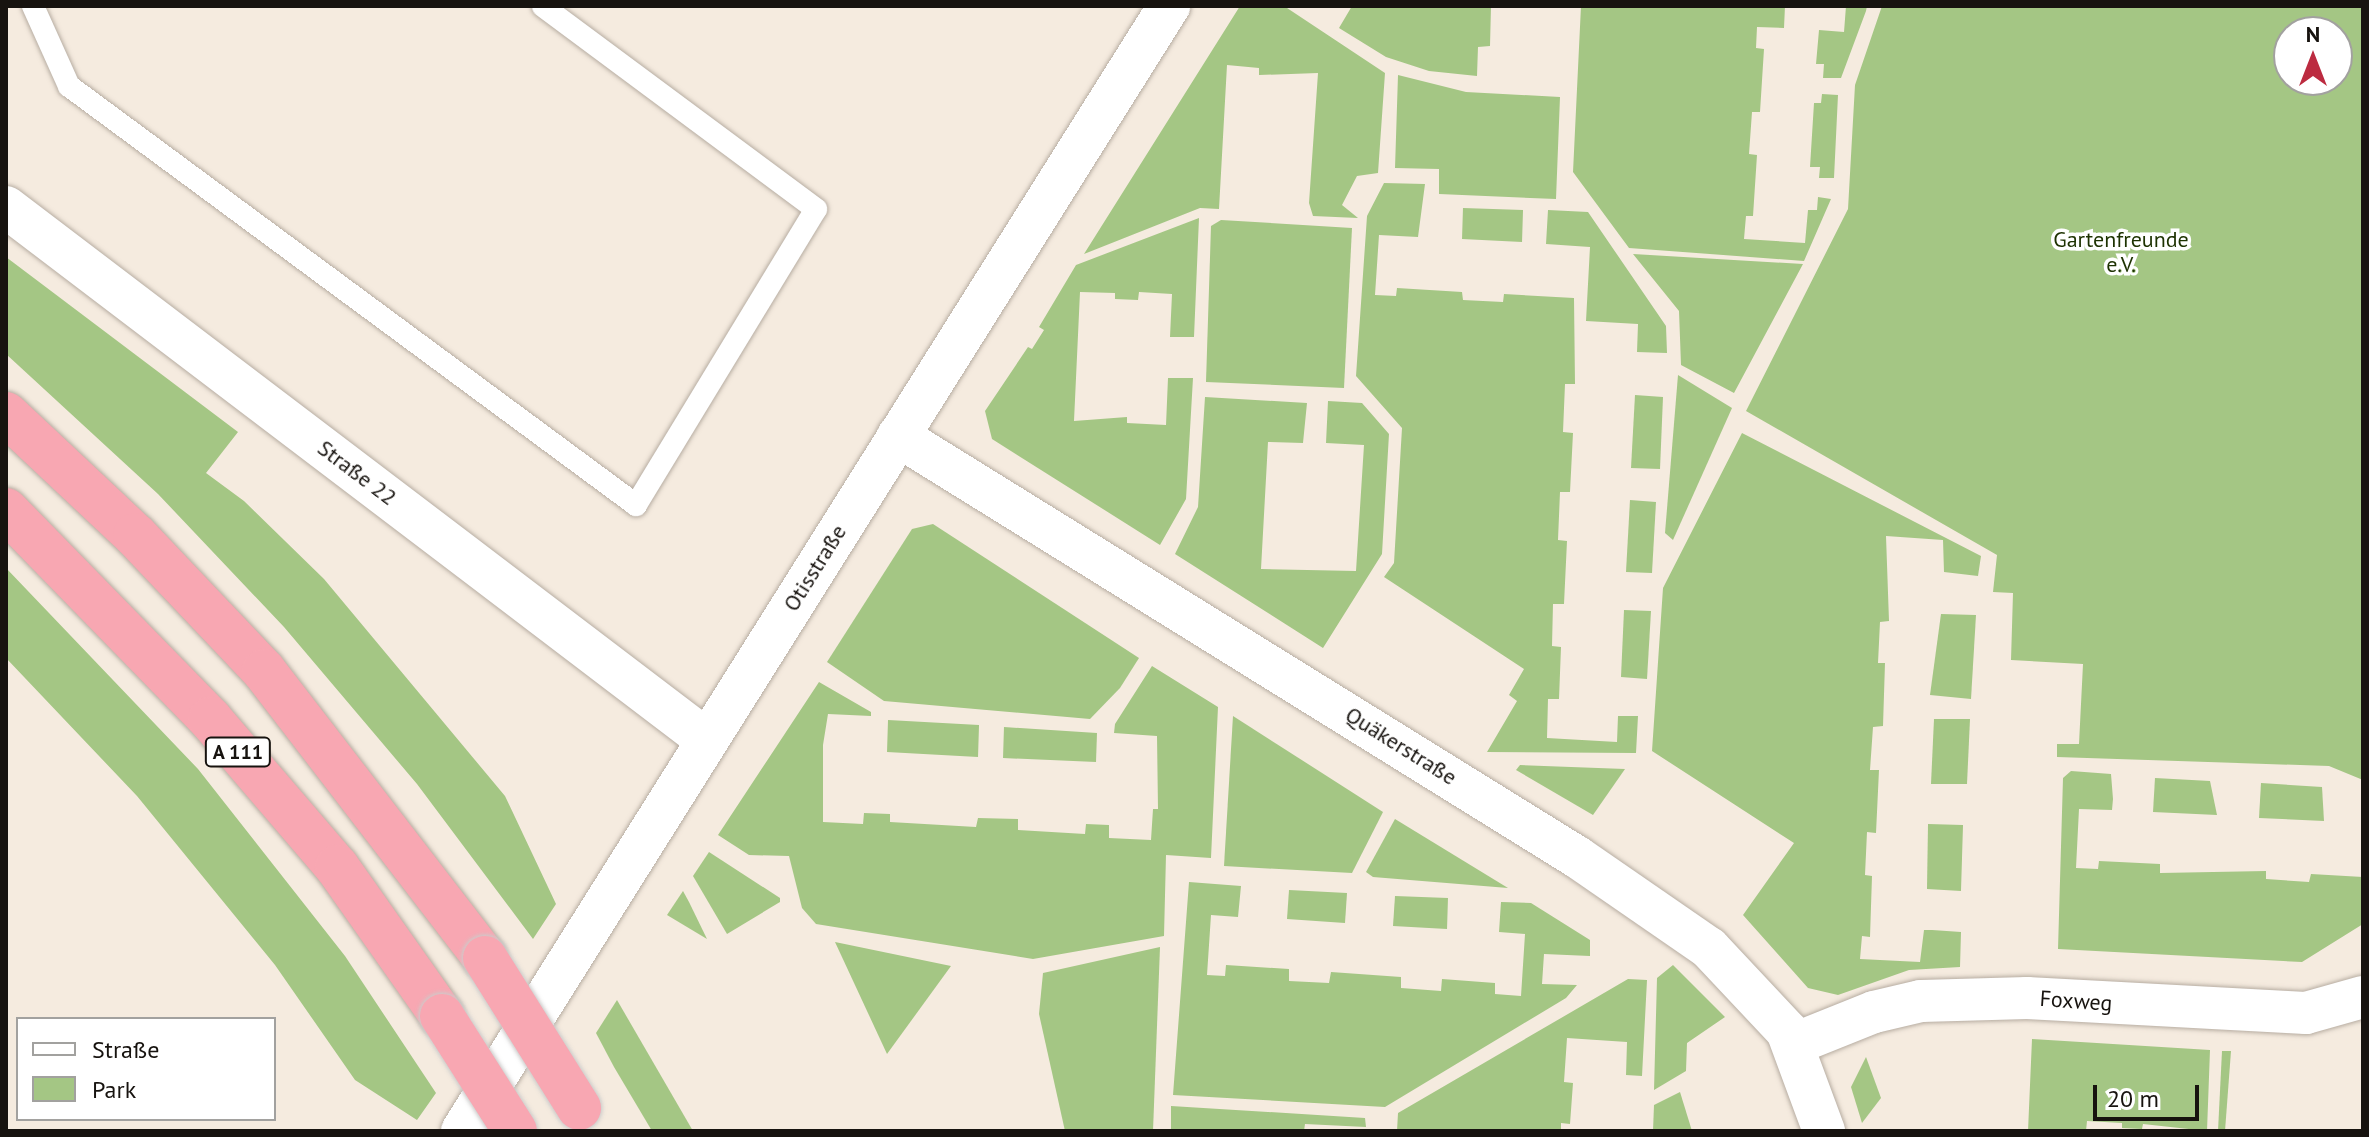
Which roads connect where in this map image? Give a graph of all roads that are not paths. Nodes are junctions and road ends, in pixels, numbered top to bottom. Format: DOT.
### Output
graph roads {
  1 [pos="33,6"];
  2 [pos="543,6"];
  3 [pos="1169,6"];
  4 [pos="6,207"];
  5 [pos="6,414"];
  6 [pos="898,436"];
  7 [pos="6,510"];
  8 [pos="707,740"];
  9 [pos="2363,997"];
  10 [pos="1794,1044"];
  11 [pos="585,1120"];
  12 [pos="462,1131"];
  13 [pos="515,1131"];
  14 [pos="1824,1131"];
  1 -- 2 [label="lane"];
  3 -- 6 [label="street, Otisstraße"];
  4 -- 8 [label="street, Straße 22"];
  5 -- 11 [label="highway, bridge"];
  6 -- 8 [label="street, Otisstraße"];
  6 -- 10 [label="street, Quäkerstraße"];
  7 -- 13 [label="highway, A 111, bridge"];
  8 -- 12 [label="street, Otisstraße"];
  9 -- 10 [label="street, Foxweg"];
  10 -- 14 [label="street, Quäkerstraße"];
}
